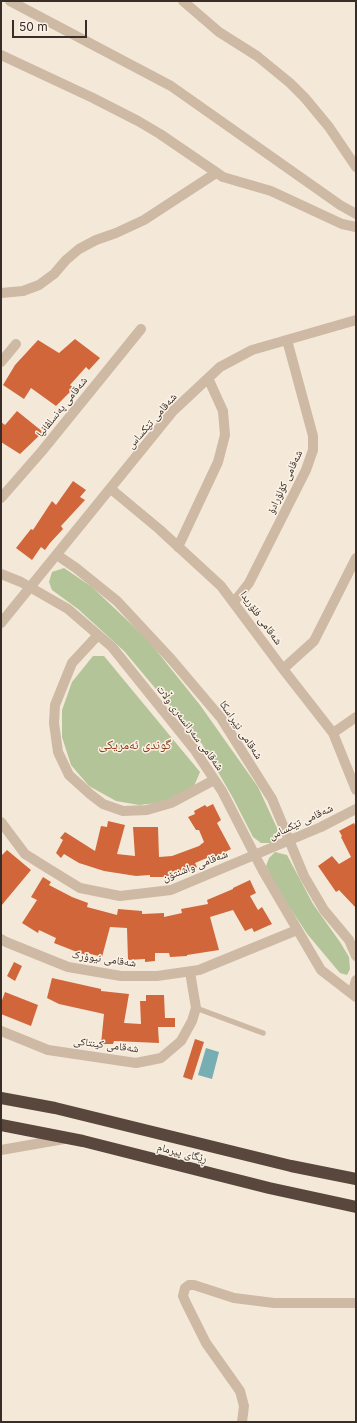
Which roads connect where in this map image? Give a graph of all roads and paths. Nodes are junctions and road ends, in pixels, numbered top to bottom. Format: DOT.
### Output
graph roads {
  1 [pos="10,1"];
  2 [pos="184,1"];
  3 [pos="1,55"];
  4 [pos="356,167"];
  5 [pos="216,173"];
  6 [pos="356,214"];
  7 [pos="356,227"];
  8 [pos="1,293"];
  9 [pos="356,320"];
  10 [pos="141,329"];
  11 [pos="287,340"];
  12 [pos="16,344"];
  13 [pos="1,362"];
  14 [pos="208,378"];
  15 [pos="111,489"];
  16 [pos="1,498"];
  17 [pos="178,547"];
  18 [pos="57,555"];
  19 [pos="356,558"];
  20 [pos="1,574"];
  21 [pos="30,587"];
  22 [pos="234,602"];
  23 [pos="1,623"];
  24 [pos="98,635"];
  25 [pos="283,669"];
  26 [pos="356,717"];
  27 [pos="332,733"];
  28 [pos="214,780"];
  29 [pos="356,790"];
  30 [pos="356,808"];
  31 [pos="1,822"];
  32 [pos="289,841"];
  33 [pos="255,856"];
  34 [pos="297,930"];
  35 [pos="1,939"];
  36 [pos="356,956"];
  37 [pos="190,972"];
  38 [pos="356,980"];
  39 [pos="354,996"];
  40 [pos="196,1008"];
  41 [pos="1,1031"];
  42 [pos="263,1033"];
  43 [pos="1,1098"];
  44 [pos="1,1125"];
  45 [pos="71,1138"];
  46 [pos="1,1150"];
  47 [pos="356,1179"];
  48 [pos="356,1207"];
  49 [pos="356,1303"];
  50 [pos="242,1422"];
  1 -- 6 [label="street"];
  2 -- 4 [label="street"];
  3 -- 5 [label="street"];
  5 -- 7 [label="street"];
  5 -- 8 [label="street"];
  9 -- 11 [label="street, شەقامی تێکساس"];
  10 -- 16 [label="street, شەقامی پەنسلڤانیا"];
  11 -- 14 [label="street, شەقامی تێکساس"];
  11 -- 22 [label="street, شەقامی کۆلۆرادۆ"];
  12 -- 13 [label="street"];
  14 -- 15 [label="street, شەقامی تێکساس"];
  14 -- 17 [label="street"];
  15 -- 17 [label="street, شەقامی فلۆریدا"];
  15 -- 18 [label="street, شەقامی تێکساس"];
  17 -- 22 [label="street, شەقامی فلۆریدا"];
  18 -- 21 [label="street, شەقامی تێکساس"];
  18 -- 32 [label="street, شەقامی نێبراسکا"];
  19 -- 25 [label="street"];
  20 -- 21 [label="street, شەقامی سەرانسەری وڵات"];
  21 -- 23 [label="street"];
  21 -- 24 [label="street, شەقامی سەرانسەری وڵات"];
  22 -- 25 [label="street, شەقامی فلۆریدا"];
  24 -- 28 [label="street, شەقامی سەرانسەری وڵات"];
  24 -- 28 [label="street"];
  25 -- 27 [label="street, شەقامی فلۆریدا"];
  26 -- 27 [label="street"];
  27 -- 29 [label="street, شەقامی فلۆریدا"];
  28 -- 33 [label="street, شەقامی سەرانسەری وڵات"];
  30 -- 32 [label="street, شەقامی تێکساس"];
  31 -- 33 [label="street, شەقامی واشنتۆن"];
  32 -- 33 [label="street, شەقامی تێکساس"];
  32 -- 36 [label="street, شەقامی نێبراسکا"];
  33 -- 34 [label="street, شەقامی سەرانسەری وڵات"];
  34 -- 37 [label="street, شەقامی نیوۆرک"];
  34 -- 39 [label="street, شەقامی سەرانسەری وڵات"];
  35 -- 37 [label="street, شەقامی نیوۆرک"];
  37 -- 40 [label="street"];
  38 -- 39 [label="street"];
  40 -- 41 [label="street, شەقامی کینتاکی"];
  40 -- 42 [label="lane"];
  43 -- 47 [label="highway, ڕێگای پیرمام"];
  44 -- 45 [label="highway, ڕێگای پیرمام"];
  45 -- 46 [label="street"];
  45 -- 48 [label="highway, ڕێگای پیرمام"];
  49 -- 50 [label="street"];
}
